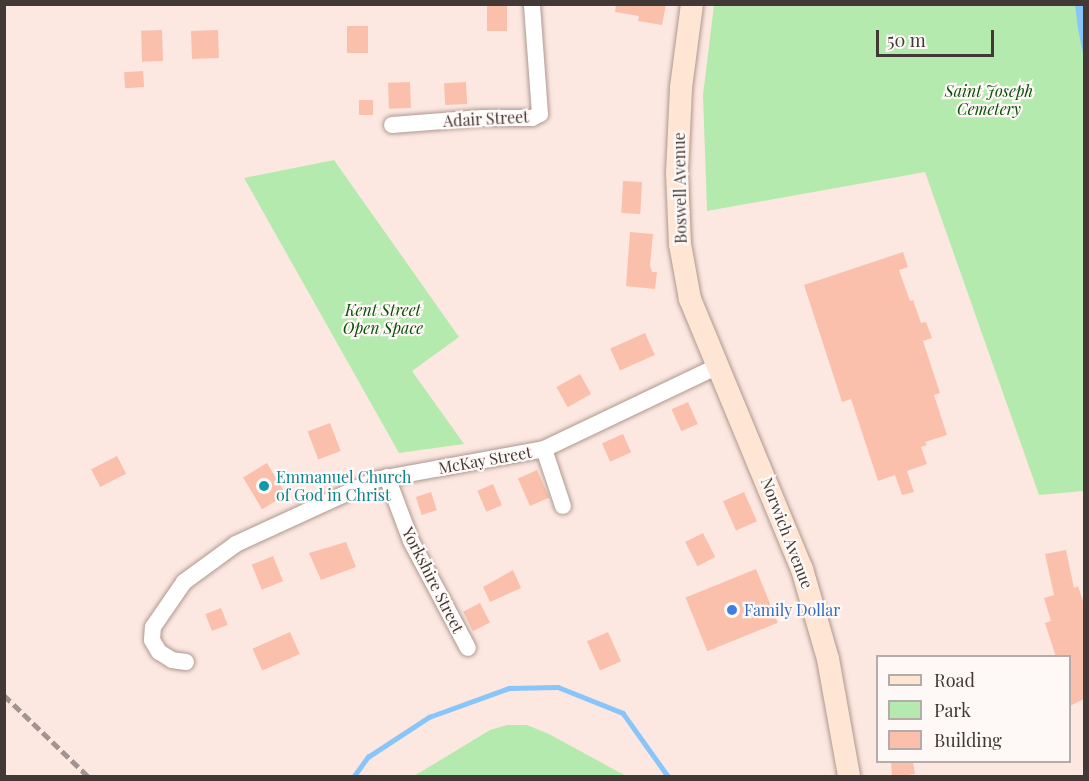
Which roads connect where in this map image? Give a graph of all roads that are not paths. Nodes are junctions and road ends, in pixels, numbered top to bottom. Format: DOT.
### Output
graph roads {
  1 [pos="531,4"];
  2 [pos="692,4"];
  3 [pos="392,125"];
  4 [pos="718,366"];
  5 [pos="544,449"];
  6 [pos="387,477"];
  7 [pos="563,506"];
  8 [pos="468,648"];
  9 [pos="186,662"];
  10 [pos="849,777"];
  1 -- 3 [label="street, Adair Street"];
  2 -- 4 [label="main road, Boswell Avenue"];
  4 -- 5 [label="street, McKay Street"];
  4 -- 10 [label="main road, Norwich Avenue"];
  5 -- 6 [label="street, McKay Street"];
  5 -- 7 [label="street"];
  6 -- 8 [label="street, Yorkshire Street"];
  6 -- 9 [label="street, McKay Street"];
}
